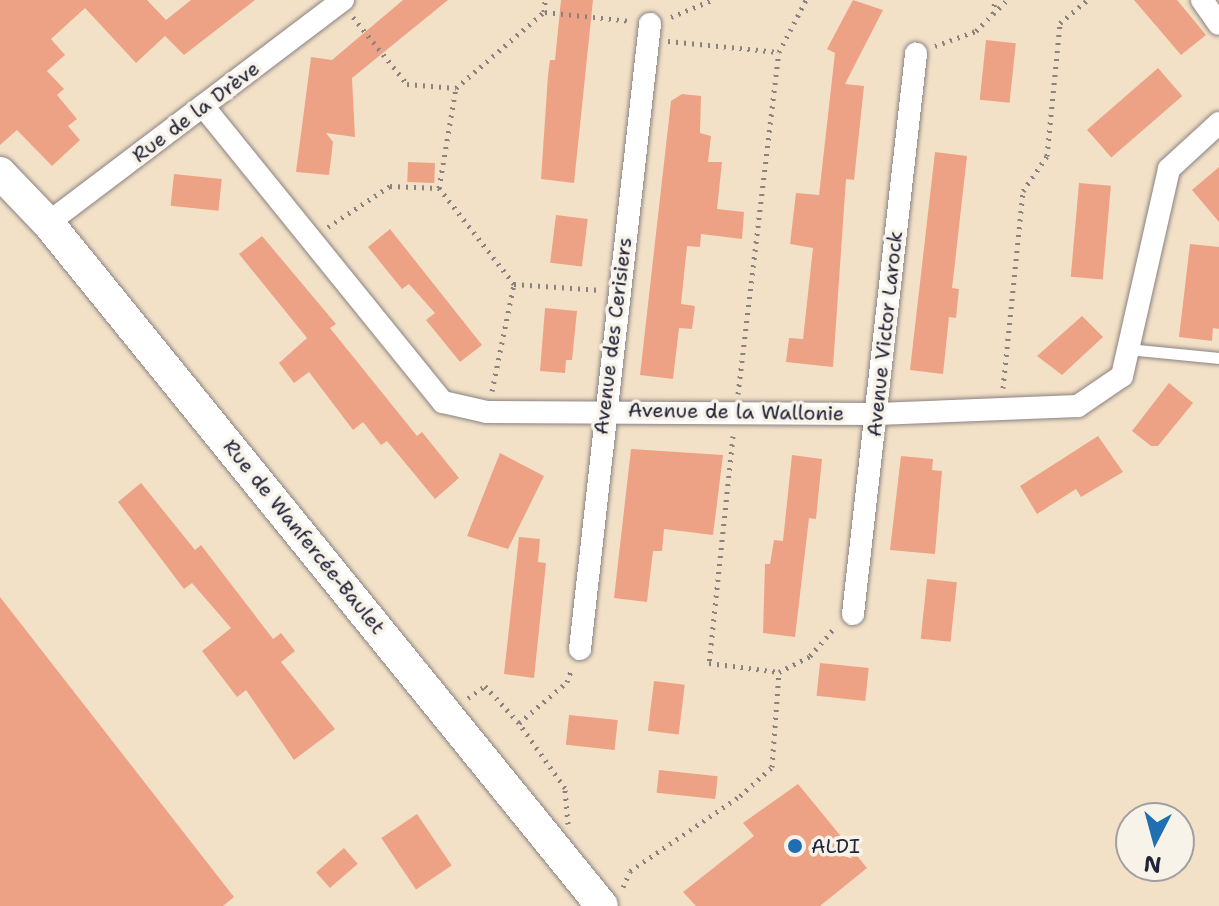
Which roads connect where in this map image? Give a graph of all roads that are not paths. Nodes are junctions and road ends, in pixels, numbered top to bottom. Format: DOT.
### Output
graph roads {
  1 [pos="1202,0"];
  2 [pos="341,1"];
  3 [pos="650,24"];
  4 [pos="1219,24"];
  5 [pos="916,54"];
  6 [pos="203,106"];
  7 [pos="1219,123"];
  8 [pos="0,173"];
  9 [pos="48,223"];
  10 [pos="1128,349"];
  11 [pos="1219,358"];
  12 [pos="604,410"];
  13 [pos="877,414"];
  14 [pos="853,614"];
  15 [pos="580,649"];
  16 [pos="611,900"];
  1 -- 4 [label="street"];
  2 -- 6 [label="street, Rue de la Drève"];
  3 -- 12 [label="street, Avenue des Cerisiers"];
  5 -- 13 [label="street, Avenue Victor Larock"];
  6 -- 9 [label="street, Rue de la Drève"];
  6 -- 12 [label="street, Avenue de la Wallonie"];
  7 -- 10 [label="street, Avenue de la Wallonie"];
  8 -- 9 [label="main road, Rue de Wanfercée-Baulet"];
  9 -- 16 [label="main road, Rue de Wanfercée-Baulet"];
  10 -- 11 [label="lane"];
  10 -- 13 [label="street, Avenue de la Wallonie"];
  12 -- 13 [label="street, Avenue de la Wallonie"];
  12 -- 15 [label="street, Avenue des Cerisiers"];
  13 -- 14 [label="street, Avenue Victor Larock"];
}
